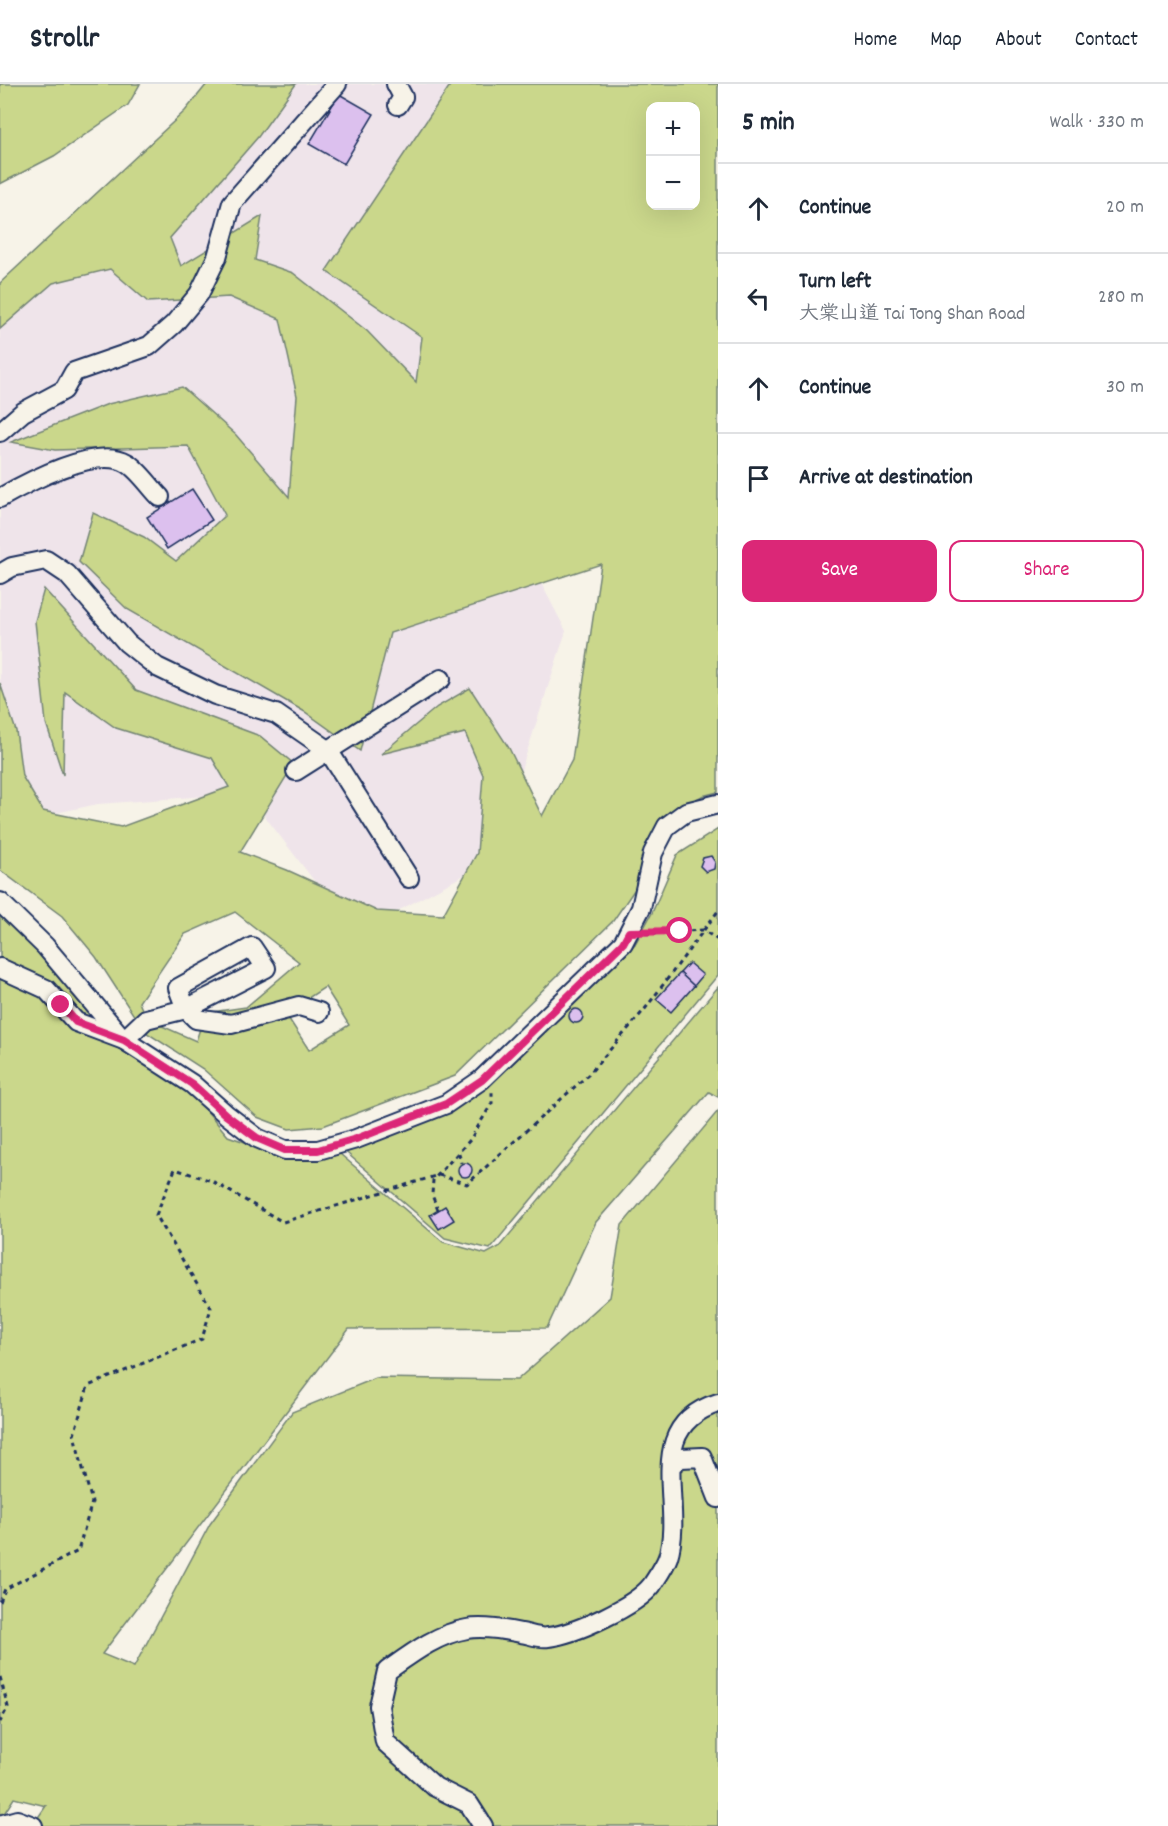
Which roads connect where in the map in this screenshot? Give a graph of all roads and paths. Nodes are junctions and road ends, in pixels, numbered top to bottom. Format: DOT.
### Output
graph roads {
  1 [pos="337,84"];
  2 [pos="396,84"];
  3 [pos="398,105"];
  4 [pos="0,432"];
  5 [pos="160,497"];
  6 [pos="0,498"];
  7 [pos="0,574"];
  8 [pos="441,679"];
  9 [pos="328,750"];
  10 [pos="296,771"];
  11 [pos="718,804"];
  12 [pos="409,878"];
  13 [pos="0,902"];
  14 [pos="718,911"];
  15 [pos="703,930"];
  16 [pos="629,932"];
  17 [pos="718,940"];
  18 [pos="0,968"];
  19 [pos="319,1012"];
  20 [pos="120,1036"];
  21 [pos="491,1082"];
  22 [pos="459,1152"];
  23 [pos="461,1163"];
  24 [pos="439,1175"];
  25 [pos="438,1210"];
  26 [pos="718,1403"];
  27 [pos="671,1465"];
  28 [pos="718,1498"];
  29 [pos="0,1602"];
  30 [pos="0,1677"];
  31 [pos="0,1722"];
  32 [pos="0,1825"];
  33 [pos="33,1826"];
  34 [pos="483,1826"];
  1 -- 4 [label="street"];
  2 -- 3 [label="street"];
  5 -- 6 [label="street"];
  7 -- 9 [label="street"];
  8 -- 9 [label="street"];
  9 -- 10 [label="street"];
  9 -- 12 [label="street"];
  11 -- 16 [label="street"];
  13 -- 20 [label="street"];
  14 -- 15 [label="path"];
  15 -- 16 [label="path"];
  15 -- 17 [label="path"];
  15 -- 24 [label="path"];
  16 -- 20 [label="street"];
  18 -- 20 [label="street"];
  19 -- 20 [label="street"];
  21 -- 22 [label="path"];
  22 -- 23 [label="path"];
  22 -- 24 [label="path"];
  24 -- 25 [label="path"];
  24 -- 29 [label="path"];
  26 -- 27 [label="street"];
  27 -- 28 [label="street"];
  27 -- 34 [label="street"];
  30 -- 31 [label="path"];
  32 -- 33 [label="street"];
}
